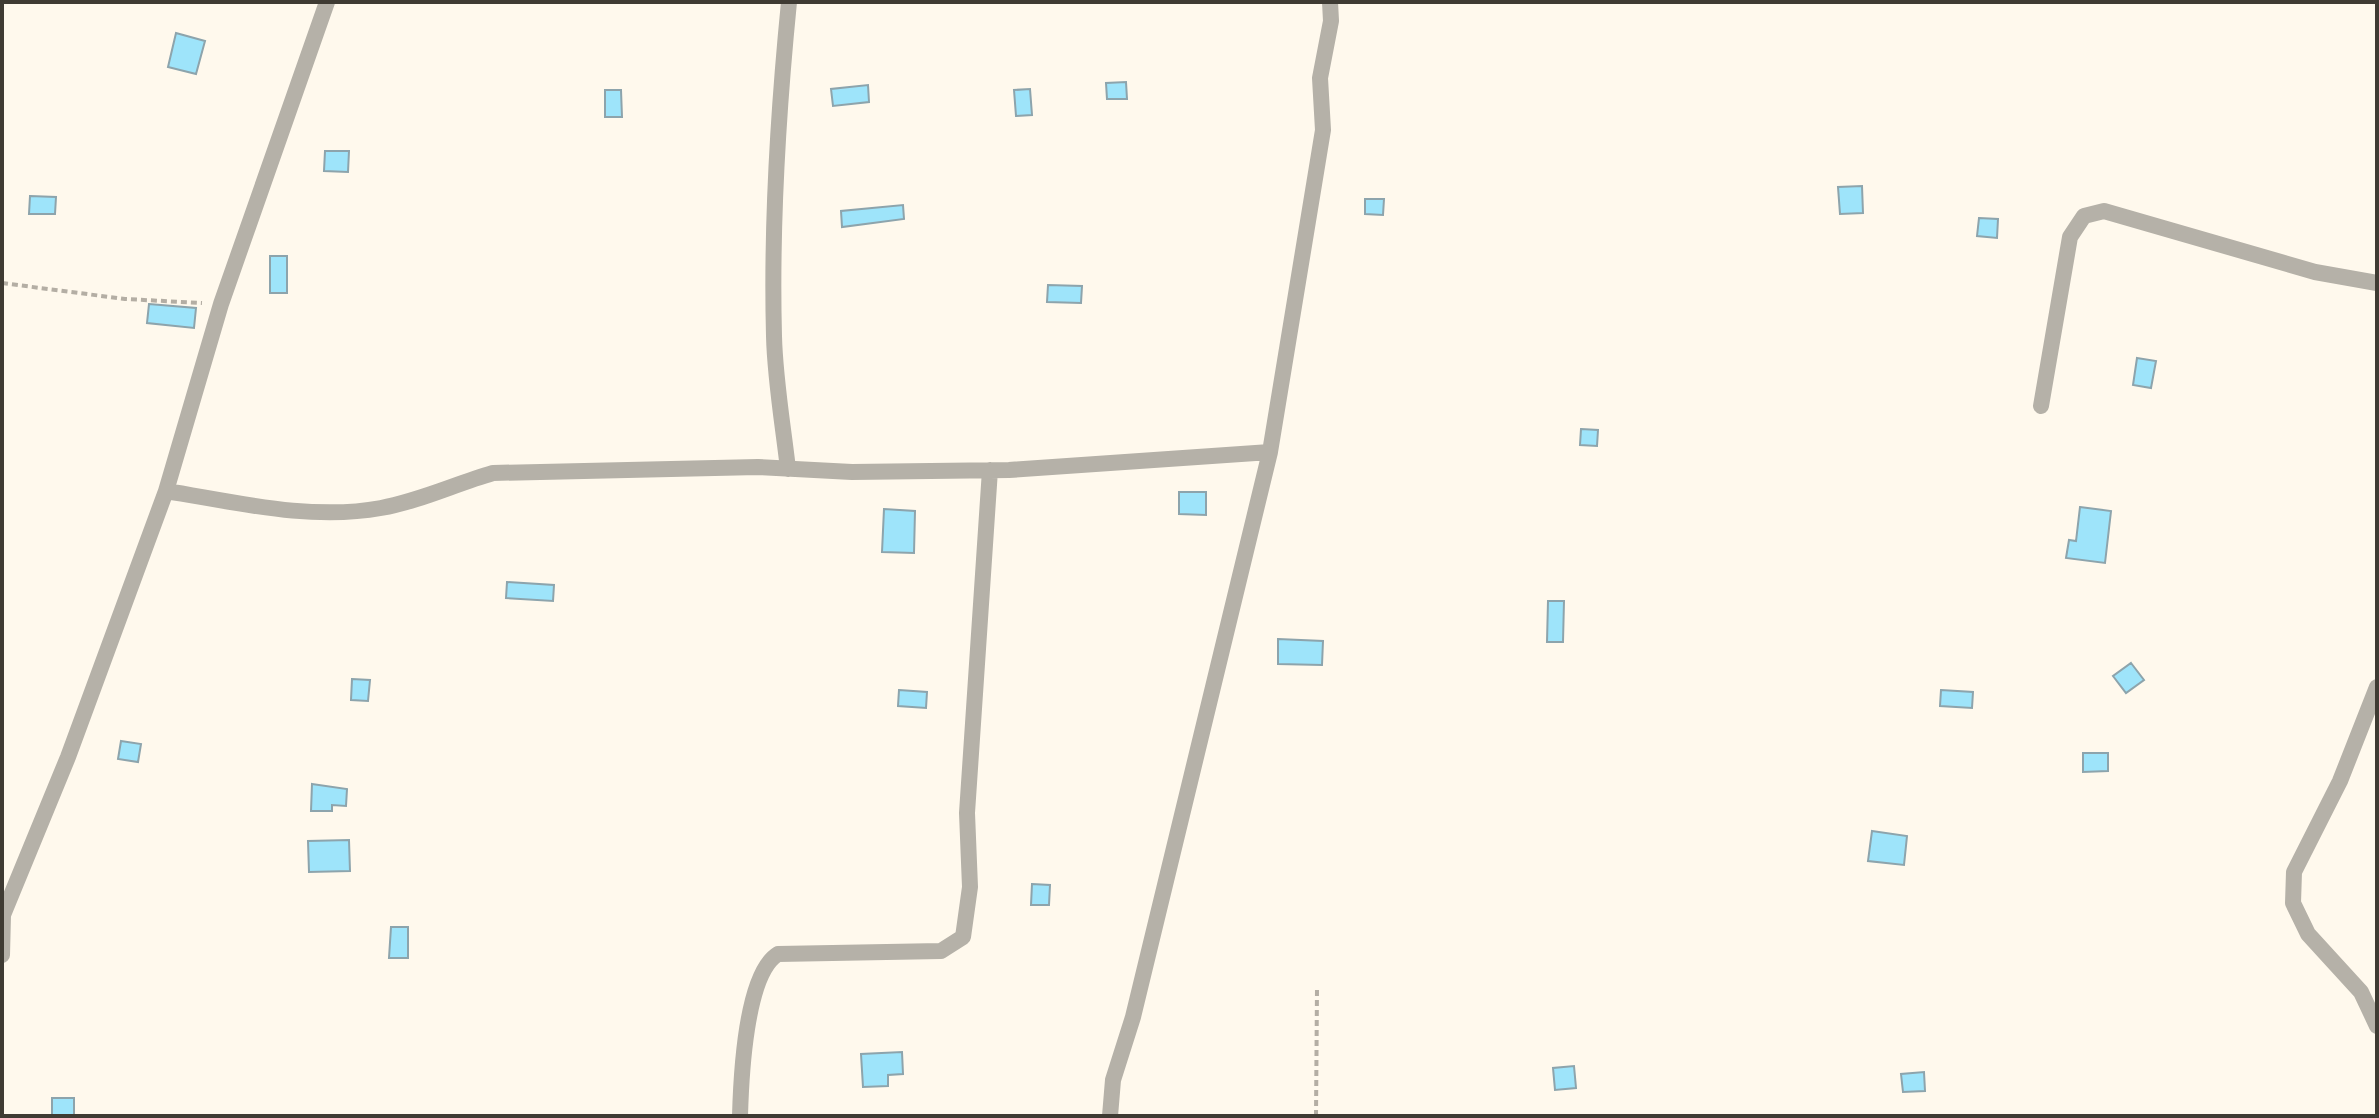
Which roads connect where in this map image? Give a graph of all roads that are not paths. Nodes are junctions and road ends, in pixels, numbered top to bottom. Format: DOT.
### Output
graph roads {
  1 [pos="327,2"];
  2 [pos="789,2"];
  3 [pos="1330,2"];
  4 [pos="2377,283"];
  5 [pos="2041,406"];
  6 [pos="1270,452"];
  7 [pos="788,469"];
  8 [pos="990,470"];
  9 [pos="166,491"];
  10 [pos="2377,687"];
  11 [pos="2,955"];
  12 [pos="2377,1026"];
  13 [pos="740,1116"];
  14 [pos="1110,1116"];
  1 -- 9 [label="street"];
  2 -- 7 [label="street"];
  3 -- 6 [label="street"];
  4 -- 5 [label="street"];
  6 -- 8 [label="street"];
  6 -- 14 [label="street"];
  7 -- 8 [label="street"];
  7 -- 9 [label="street"];
  8 -- 13 [label="street"];
  9 -- 11 [label="street"];
  10 -- 12 [label="street"];
}
